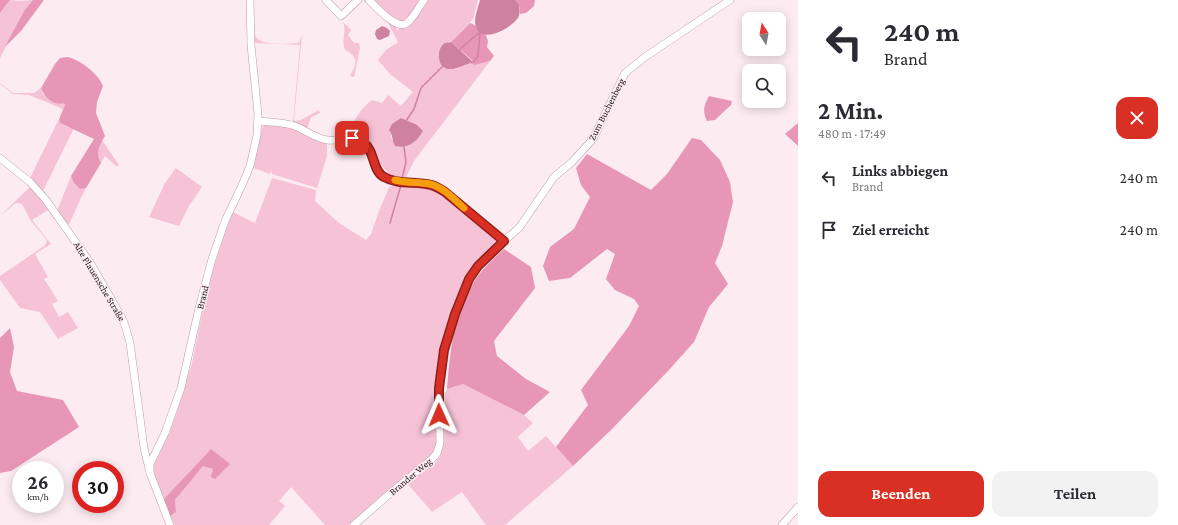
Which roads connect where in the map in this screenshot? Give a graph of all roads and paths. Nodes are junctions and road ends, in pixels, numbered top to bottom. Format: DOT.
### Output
graph roads {
  1 [pos="250,0"];
  2 [pos="326,0"];
  3 [pos="358,0"];
  4 [pos="369,0"];
  5 [pos="424,0"];
  6 [pos="730,0"];
  7 [pos="258,121"];
  8 [pos="0,158"];
  9 [pos="504,241"];
  10 [pos="150,473"];
  11 [pos="798,507"];
  12 [pos="170,525"];
  13 [pos="354,525"];
  14 [pos="782,525"];
  1 -- 7 [label="street, Brand"];
  2 -- 3 [label="street"];
  4 -- 5 [label="street"];
  6 -- 9 [label="street, Zum Buchenberg"];
  7 -- 9 [label="street"];
  7 -- 10 [label="street, Brand"];
  8 -- 10 [label="street, Alte Plauensche Straße"];
  9 -- 13 [label="street, Brander Weg"];
  10 -- 12 [label="street, Alte Plauensche Straße"];
  11 -- 14 [label="street"];
}
